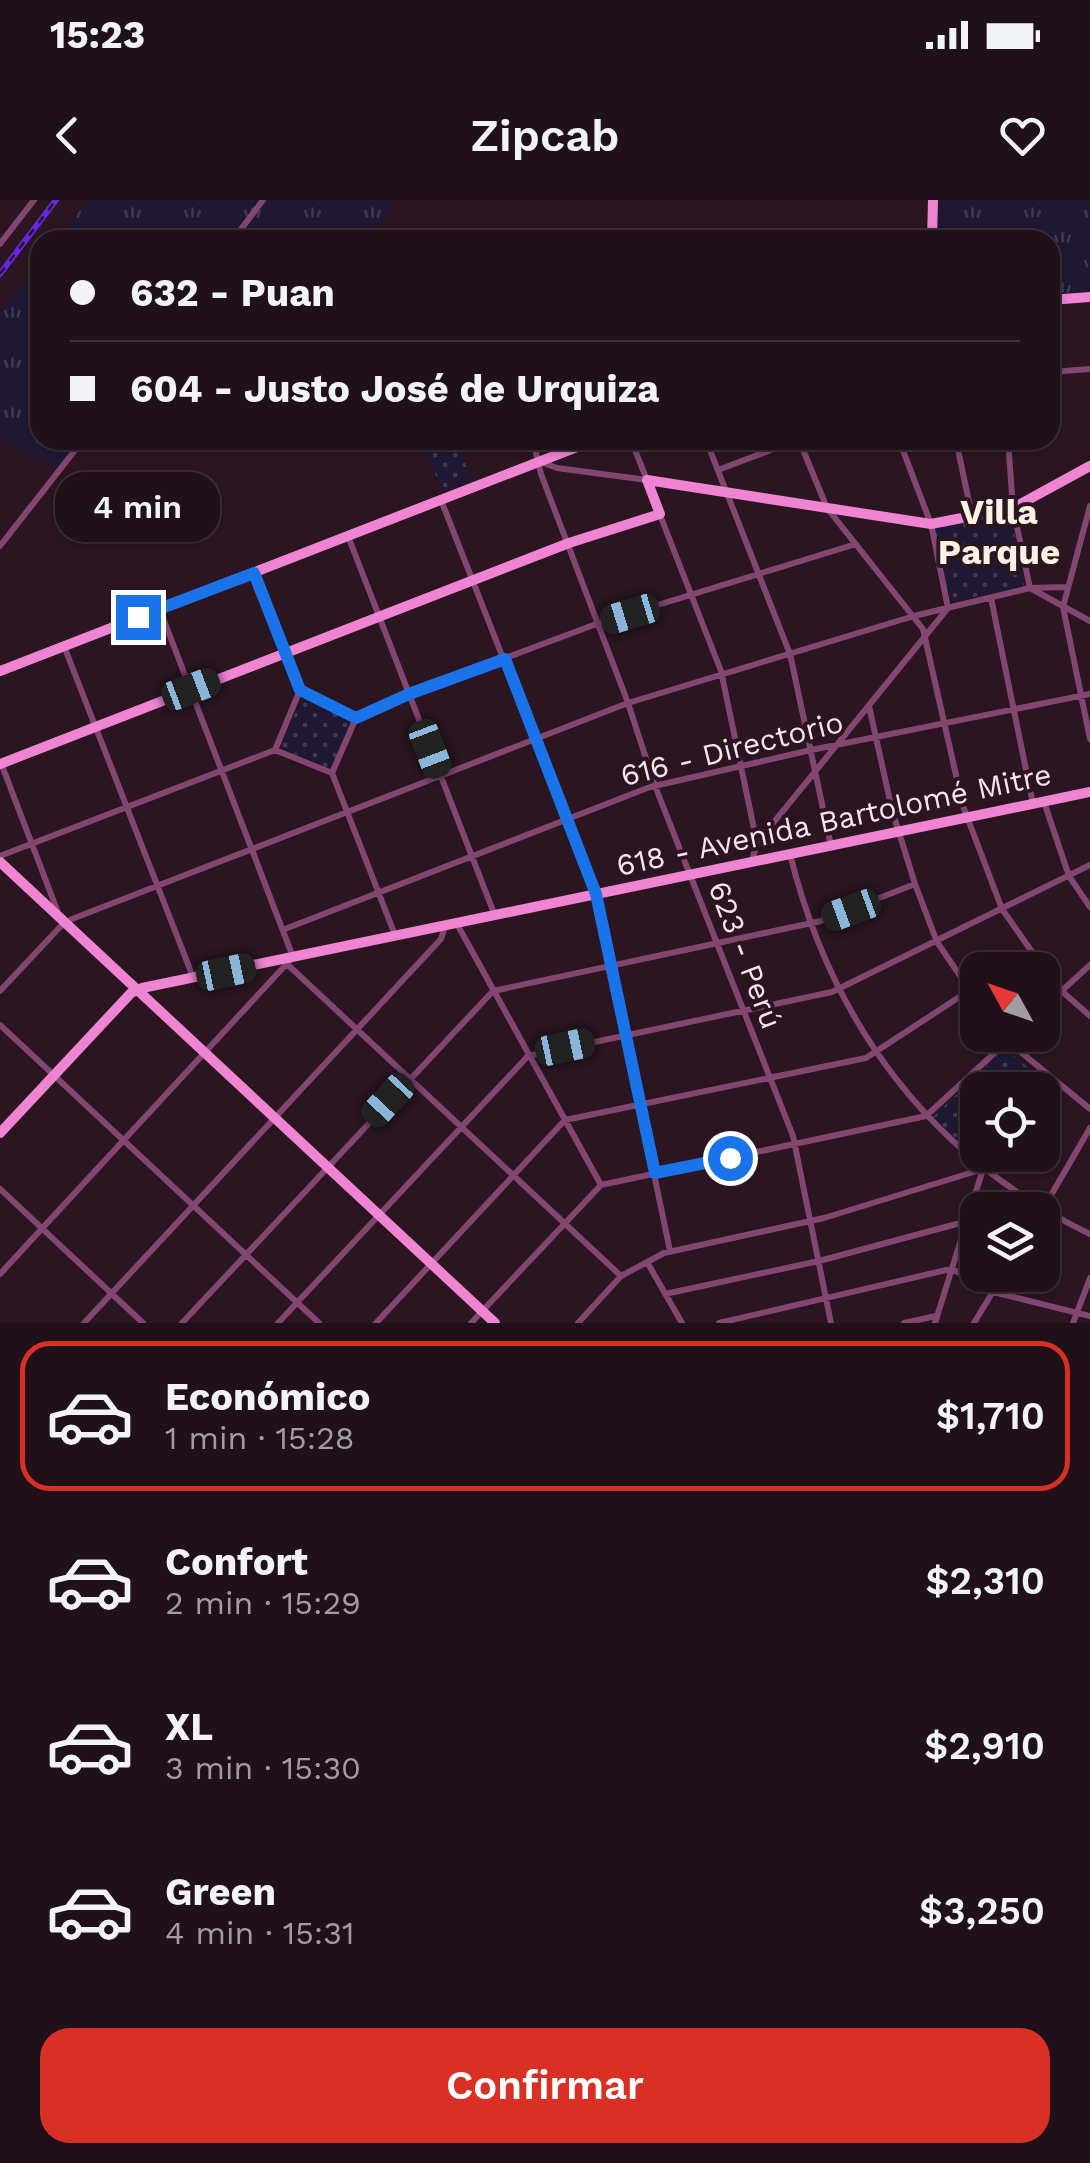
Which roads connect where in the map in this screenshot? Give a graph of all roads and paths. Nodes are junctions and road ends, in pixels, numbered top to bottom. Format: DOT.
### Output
graph roads {
  1 [pos="34,200"];
  2 [pos="264,200"];
  3 [pos="933,200"];
  4 [pos="241,230"];
  5 [pos="932,230"];
  6 [pos="0,244"];
  7 [pos="1090,299"];
  8 [pos="1060,300"];
  9 [pos="1090,370"];
  10 [pos="1060,372"];
  11 [pos="75,450"];
  12 [pos="537,450"];
  13 [pos="569,450"];
  14 [pos="635,450"];
  15 [pos="710,450"];
  16 [pos="771,450"];
  17 [pos="802,450"];
  18 [pos="903,450"];
  19 [pos="958,450"];
  20 [pos="1009,450"];
  21 [pos="540,461"];
  22 [pos="1090,466"];
  23 [pos="718,470"];
  24 [pos="647,480"];
  25 [pos="726,494"];
  26 [pos="441,500"];
  27 [pos="826,508"];
  28 [pos="1014,508"];
  29 [pos="1090,508"];
  30 [pos="660,514"];
  31 [pos="972,516"];
  32 [pos="930,524"];
  33 [pos="348,536"];
  34 [pos="568,543"];
  35 [pos="856,544"];
  36 [pos="0,546"];
  37 [pos="254,573"];
  38 [pos="758,574"];
  39 [pos="474,579"];
  40 [pos="1066,586"];
  41 [pos="1030,588"];
  42 [pos="692,595"];
  43 [pos="990,598"];
  44 [pos="1063,607"];
  45 [pos="948,608"];
  46 [pos="160,609"];
  47 [pos="378,616"];
  48 [pos="914,616"];
  49 [pos="1090,621"];
  50 [pos="598,623"];
  51 [pos="926,634"];
  52 [pos="64,646"];
  53 [pos="286,652"];
  54 [pos="790,654"];
  55 [pos="505,659"];
  56 [pos="0,671"];
  57 [pos="722,675"];
  58 [pos="191,689"];
  59 [pos="300,690"];
  60 [pos="409,694"];
  61 [pos="1090,694"];
  62 [pos="1080,696"];
  63 [pos="628,703"];
  64 [pos="870,706"];
  65 [pos="1014,709"];
  66 [pos="356,718"];
  67 [pos="945,723"];
  68 [pos="95,726"];
  69 [pos="878,737"];
  70 [pos="536,739"];
  71 [pos="1090,739"];
  72 [pos="837,746"];
  73 [pos="275,750"];
  74 [pos="811,750"];
  75 [pos="0,763"];
  76 [pos="742,765"];
  77 [pos="222,769"];
  78 [pos="332,773"];
  79 [pos="815,774"];
  80 [pos="441,776"];
  81 [pos="655,786"];
  82 [pos="1090,792"];
  83 [pos="1038,803"];
  84 [pos="127,806"];
  85 [pos="346,813"];
  86 [pos="968,818"];
  87 [pos="568,820"];
  88 [pos="898,832"];
  89 [pos="757,843"];
  90 [pos="32,844"];
  91 [pos="830,846"];
  92 [pos="252,850"];
  93 [pos="790,854"];
  94 [pos="472,855"];
  95 [pos="0,859"];
  96 [pos="752,862"];
  97 [pos="1090,866"];
  98 [pos="690,875"];
  99 [pos="1069,876"];
  100 [pos="915,884"];
  101 [pos="158,887"];
  102 [pos="377,891"];
  103 [pos="596,894"];
  104 [pos="1090,907"];
  105 [pos="1002,909"];
  106 [pos="496,916"];
  107 [pos="62,919"];
  108 [pos="812,923"];
  109 [pos="457,924"];
  110 [pos="444,926"];
  111 [pos="284,929"];
  112 [pos="396,936"];
  113 [pos="716,942"];
  114 [pos="937,942"];
  115 [pos="290,961"];
  116 [pos="612,964"];
  117 [pos="1090,965"];
  118 [pos="960,975"];
  119 [pos="193,978"];
  120 [pos="838,989"];
  121 [pos="137,990"];
  122 [pos="0,991"];
  123 [pos="493,991"];
  124 [pos="1061,992"];
  125 [pos="960,997"];
  126 [pos="742,1010"];
  127 [pos="1090,1016"];
  128 [pos="0,1025"];
  129 [pos="357,1030"];
  130 [pos="626,1034"];
  131 [pos="990,1052"];
  132 [pos="1019,1052"];
  133 [pos="205,1053"];
  134 [pos="876,1054"];
  135 [pos="528,1056"];
  136 [pos="1043,1072"];
  137 [pos="54,1075"];
  138 [pos="768,1077"];
  139 [pos="409,1078"];
  140 [pos="1060,1086"];
  141 [pos="642,1104"];
  142 [pos="1090,1110"];
  143 [pos="926,1116"];
  144 [pos="275,1118"];
  145 [pos="564,1120"];
  146 [pos="461,1127"];
  147 [pos="1090,1128"];
  148 [pos="0,1134"];
  149 [pos="124,1141"];
  150 [pos="795,1144"];
  151 [pos="960,1148"];
  152 [pos="327,1167"];
  153 [pos="972,1172"];
  154 [pos="986,1172"];
  155 [pos="655,1173"];
  156 [pos="512,1175"];
  157 [pos="601,1185"];
  158 [pos="0,1189"];
  159 [pos="1016,1192"];
  160 [pos="1052,1192"];
  161 [pos="193,1205"];
  162 [pos="378,1215"];
  163 [pos="1060,1218"];
  164 [pos="811,1221"];
  165 [pos="960,1222"];
  166 [pos="564,1224"];
  167 [pos="42,1228"];
  168 [pos="1090,1234"];
  169 [pos="960,1236"];
  170 [pos="670,1251"];
  171 [pos="246,1254"];
  172 [pos="819,1261"];
  173 [pos="646,1262"];
  174 [pos="431,1264"];
  175 [pos="950,1270"];
  176 [pos="0,1274"];
  177 [pos="960,1275"];
  178 [pos="621,1276"];
  179 [pos="1090,1278"];
  180 [pos="993,1292"];
  181 [pos="111,1294"];
  182 [pos="666,1294"];
  183 [pos="826,1300"];
  184 [pos="297,1302"];
  185 [pos="482,1311"];
  186 [pos="1076,1313"];
  187 [pos="1090,1316"];
  188 [pos="936,1319"];
  189 [pos="84,1323"];
  190 [pos="143,1323"];
  191 [pos="182,1323"];
  192 [pos="278,1323"];
  193 [pos="319,1323"];
  194 [pos="376,1323"];
  195 [pos="471,1323"];
  196 [pos="495,1323"];
  197 [pos="578,1323"];
  198 [pos="682,1323"];
  199 [pos="719,1323"];
  200 [pos="832,1323"];
  201 [pos="904,1323"];
  202 [pos="974,1323"];
  203 [pos="1073,1323"];
  1 -- 6 [label="street"];
  2 -- 4 [label="street"];
  3 -- 5 [label="main road"];
  7 -- 8 [label="main road"];
  9 -- 10 [label="street"];
  11 -- 36 [label="street"];
  12 -- 21 [label="street, 623 - Perú"];
  13 -- 21 [label="main road"];
  14 -- 24 [label="street"];
  15 -- 23 [label="street"];
  16 -- 23 [label="street"];
  17 -- 27 [label="street"];
  18 -- 32 [label="street"];
  19 -- 31 [label="street"];
  20 -- 28 [label="street"];
  21 -- 24 [label="street"];
  21 -- 26 [label="main road"];
  21 -- 34 [label="street, 623 - Perú"];
  22 -- 28 [label="main road"];
  23 -- 25 [label="street"];
  24 -- 25 [label="main road"];
  24 -- 30 [label="main road"];
  25 -- 27 [label="main road"];
  25 -- 38 [label="street"];
  26 -- 33 [label="main road"];
  26 -- 39 [label="street"];
  27 -- 32 [label="main road"];
  27 -- 35 [label="street"];
  28 -- 31 [label="main road"];
  28 -- 41 [label="street"];
  29 -- 40 [label="street"];
  30 -- 34 [label="main road"];
  30 -- 42 [label="street"];
  31 -- 32 [label="main road"];
  32 -- 45 [label="street"];
  33 -- 37 [label="main road"];
  33 -- 47 [label="street"];
  34 -- 39 [label="main road"];
  34 -- 50 [label="street, 623 - Perú"];
  35 -- 38 [label="street"];
  35 -- 48 [label="street"];
  37 -- 46 [label="main road"];
  37 -- 53 [label="street"];
  38 -- 42 [label="street"];
  38 -- 54 [label="street"];
  39 -- 47 [label="main road"];
  39 -- 55 [label="street"];
  40 -- 41 [label="street"];
  40 -- 44 [label="street"];
  41 -- 43 [label="street"];
  41 -- 44 [label="street"];
  42 -- 50 [label="street"];
  42 -- 57 [label="street"];
  43 -- 45 [label="street"];
  43 -- 65 [label="street"];
  44 -- 49 [label="street"];
  44 -- 62 [label="street"];
  45 -- 48 [label="street"];
  45 -- 51 [label="street"];
  46 -- 52 [label="main road"];
  46 -- 58 [label="street"];
  47 -- 53 [label="main road"];
  47 -- 60 [label="street"];
  48 -- 51 [label="street"];
  48 -- 54 [label="street"];
  50 -- 55 [label="street"];
  50 -- 63 [label="street, 623 - Perú"];
  51 -- 64 [label="street"];
  51 -- 67 [label="street"];
  52 -- 56 [label="main road"];
  52 -- 68 [label="street"];
  53 -- 58 [label="main road"];
  53 -- 59 [label="street"];
  54 -- 57 [label="street"];
  54 -- 74 [label="street"];
  55 -- 60 [label="street"];
  55 -- 70 [label="street"];
  57 -- 63 [label="street"];
  57 -- 76 [label="street"];
  58 -- 68 [label="main road"];
  58 -- 77 [label="street"];
  59 -- 66 [label="street"];
  59 -- 73 [label="street"];
  60 -- 66 [label="street"];
  60 -- 80 [label="street"];
  61 -- 62 [label="street, 616 - Directorio"];
  62 -- 65 [label="street, 616 - Directorio"];
  62 -- 71 [label="street"];
  63 -- 70 [label="street"];
  63 -- 81 [label="street, 623 - Perú"];
  64 -- 69 [label="street"];
  64 -- 72 [label="street"];
  65 -- 67 [label="street, 616 - Directorio"];
  65 -- 83 [label="street"];
  66 -- 78 [label="street"];
  67 -- 69 [label="street, 616 - Directorio"];
  67 -- 86 [label="street"];
  68 -- 75 [label="main road"];
  68 -- 84 [label="street"];
  69 -- 72 [label="street, 616 - Directorio"];
  69 -- 88 [label="street"];
  70 -- 80 [label="street"];
  70 -- 87 [label="street"];
  72 -- 74 [label="street, 616 - Directorio"];
  72 -- 79 [label="street"];
  73 -- 77 [label="street"];
  73 -- 78 [label="street"];
  74 -- 76 [label="street, 616 - Directorio"];
  74 -- 79 [label="street"];
  75 -- 90 [label="street"];
  76 -- 81 [label="street, 616 - Directorio"];
  76 -- 89 [label="street"];
  77 -- 84 [label="street"];
  77 -- 92 [label="street"];
  78 -- 85 [label="street"];
  79 -- 89 [label="street"];
  79 -- 91 [label="street"];
  80 -- 85 [label="street"];
  80 -- 94 [label="street"];
  81 -- 87 [label="street, 616 - Directorio"];
  81 -- 98 [label="street, 623 - Perú"];
  82 -- 83 [label="main road, 618 - Avenida Bartolomé Mitre"];
  83 -- 86 [label="main road, 618 - Avenida Bartolomé Mitre"];
  83 -- 99 [label="street"];
  84 -- 90 [label="street"];
  84 -- 101 [label="street"];
  85 -- 92 [label="street"];
  85 -- 102 [label="street"];
  86 -- 88 [label="main road, 618 - Avenida Bartolomé Mitre"];
  86 -- 105 [label="street"];
  87 -- 94 [label="street, 616 - Directorio"];
  87 -- 103 [label="street"];
  88 -- 91 [label="main road, 618 - Avenida Bartolomé Mitre"];
  88 -- 100 [label="street"];
  89 -- 96 [label="street"];
  90 -- 95 [label="street"];
  90 -- 107 [label="street"];
  91 -- 93 [label="main road, 618 - Avenida Bartolomé Mitre"];
  92 -- 101 [label="street"];
  92 -- 111 [label="street"];
  93 -- 96 [label="main road, 618 - Avenida Bartolomé Mitre"];
  93 -- 108 [label="street"];
  94 -- 102 [label="street, 616 - Directorio"];
  94 -- 106 [label="street"];
  95 -- 107 [label="main road"];
  96 -- 98 [label="main road, 618 - Avenida Bartolomé Mitre"];
  97 -- 99 [label="street"];
  98 -- 103 [label="main road, 618 - Avenida Bartolomé Mitre"];
  98 -- 113 [label="street, 623 - Perú"];
  99 -- 104 [label="street"];
  99 -- 105 [label="street"];
  100 -- 108 [label="street"];
  100 -- 114 [label="street"];
  101 -- 107 [label="street"];
  101 -- 119 [label="street"];
  102 -- 111 [label="street, 616 - Directorio"];
  102 -- 112 [label="street"];
  103 -- 106 [label="main road, 618 - Avenida Bartolomé Mitre"];
  103 -- 116 [label="street"];
  105 -- 114 [label="street"];
  105 -- 124 [label="street"];
  106 -- 109 [label="main road, 618 - Avenida Bartolomé Mitre"];
  107 -- 121 [label="main road"];
  107 -- 122 [label="street"];
  108 -- 113 [label="street"];
  108 -- 120 [label="street"];
  109 -- 110 [label="main road, 618 - Avenida Bartolomé Mitre"];
  109 -- 123 [label="street"];
  110 -- 112 [label="main road, 618 - Avenida Bartolomé Mitre"];
  110 -- 129 [label="street"];
  111 -- 115 [label="street"];
  112 -- 115 [label="main road, 618 - Avenida Bartolomé Mitre"];
  113 -- 116 [label="street"];
  113 -- 126 [label="street, 623 - Perú"];
  114 -- 118 [label="street"];
  114 -- 120 [label="street"];
  115 -- 119 [label="main road, 618 - Avenida Bartolomé Mitre"];
  115 -- 129 [label="street"];
  115 -- 133 [label="street"];
  116 -- 123 [label="street"];
  116 -- 130 [label="street"];
  117 -- 124 [label="street"];
  119 -- 121 [label="main road, 618 - Avenida Bartolomé Mitre"];
  120 -- 126 [label="street"];
  120 -- 134 [label="street"];
  121 -- 133 [label="main road"];
  121 -- 137 [label="main road"];
  123 -- 135 [label="street"];
  123 -- 139 [label="street"];
  124 -- 127 [label="street"];
  125 -- 134 [label="street"];
  126 -- 130 [label="street"];
  126 -- 138 [label="street, 623 - Perú"];
  128 -- 137 [label="street"];
  129 -- 139 [label="street"];
  129 -- 144 [label="street"];
  130 -- 135 [label="street"];
  130 -- 141 [label="street"];
  131 -- 143 [label="street"];
  132 -- 136 [label="street"];
  133 -- 144 [label="main road"];
  133 -- 149 [label="street"];
  134 -- 138 [label="street"];
  134 -- 143 [label="street"];
  135 -- 145 [label="street"];
  135 -- 146 [label="street"];
  137 -- 148 [label="main road"];
  137 -- 149 [label="street"];
  138 -- 141 [label="street"];
  138 -- 150 [label="street, 623 - Perú"];
  139 -- 146 [label="street"];
  139 -- 152 [label="street"];
  140 -- 142 [label="street"];
  141 -- 145 [label="street"];
  141 -- 155 [label="street"];
  143 -- 150 [label="street"];
  143 -- 151 [label="street"];
  144 -- 152 [label="main road"];
  144 -- 161 [label="street"];
  145 -- 156 [label="street"];
  145 -- 157 [label="street"];
  146 -- 156 [label="street"];
  146 -- 162 [label="street"];
  147 -- 160 [label="street"];
  149 -- 161 [label="street"];
  149 -- 167 [label="street"];
  150 -- 155 [label="street"];
  150 -- 164 [label="street, 623 - Perú"];
  152 -- 162 [label="main road"];
  152 -- 171 [label="street"];
  153 -- 164 [label="street"];
  154 -- 159 [label="street"];
  155 -- 157 [label="street"];
  155 -- 170 [label="street"];
  156 -- 166 [label="street"];
  156 -- 174 [label="street"];
  157 -- 166 [label="street"];
  158 -- 167 [label="street"];
  161 -- 171 [label="street"];
  161 -- 181 [label="street"];
  162 -- 174 [label="main road"];
  162 -- 184 [label="street"];
  163 -- 168 [label="street"];
  164 -- 170 [label="street"];
  164 -- 172 [label="street, 623 - Perú"];
  165 -- 172 [label="street"];
  166 -- 178 [label="street"];
  166 -- 185 [label="street"];
  167 -- 176 [label="street"];
  167 -- 181 [label="street"];
  169 -- 175 [label="street"];
  170 -- 173 [label="street"];
  171 -- 184 [label="street"];
  171 -- 191 [label="street"];
  172 -- 182 [label="street"];
  172 -- 183 [label="street, 623 - Perú"];
  173 -- 178 [label="street"];
  173 -- 182 [label="street"];
  174 -- 185 [label="main road"];
  174 -- 194 [label="street"];
  175 -- 177 [label="street"];
  175 -- 183 [label="street"];
  175 -- 188 [label="street"];
  178 -- 197 [label="street"];
  179 -- 186 [label="street"];
  180 -- 186 [label="street"];
  180 -- 202 [label="street"];
  181 -- 189 [label="street"];
  181 -- 190 [label="street"];
  182 -- 198 [label="street"];
  183 -- 199 [label="street"];
  183 -- 200 [label="street, 623 - Perú"];
  184 -- 192 [label="street"];
  184 -- 193 [label="street"];
  185 -- 195 [label="street"];
  185 -- 196 [label="main road"];
  186 -- 187 [label="street"];
  186 -- 203 [label="street"];
  188 -- 201 [label="street"];
}
